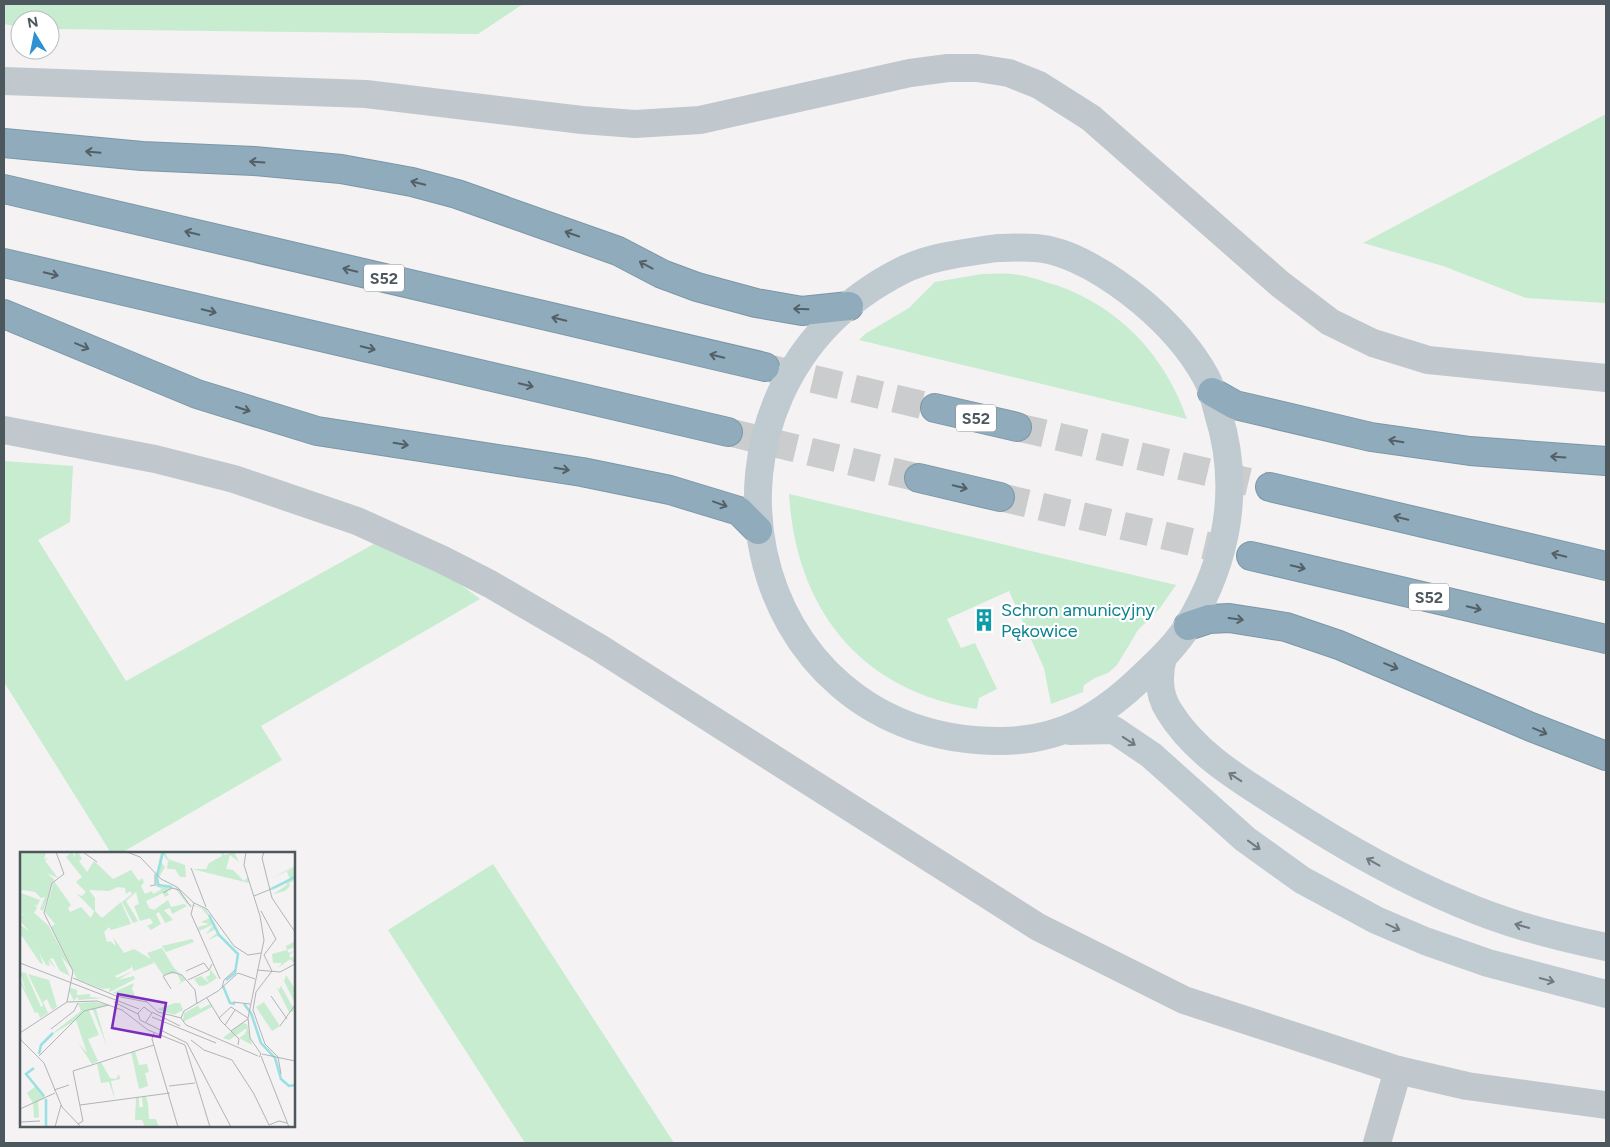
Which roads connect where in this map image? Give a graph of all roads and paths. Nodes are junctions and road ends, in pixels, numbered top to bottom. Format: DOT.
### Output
graph roads {
  1 [pos="4,81"];
  2 [pos="4,143"];
  3 [pos="4,189"];
  4 [pos="4,263"];
  5 [pos="849,306"];
  6 [pos="4,314"];
  7 [pos="765,367"];
  8 [pos="1606,378"];
  9 [pos="1212,392"];
  10 [pos="936,408"];
  11 [pos="1017,427"];
  12 [pos="4,430"];
  13 [pos="728,432"];
  14 [pos="1606,461"];
  15 [pos="919,478"];
  16 [pos="1270,487"];
  17 [pos="1000,497"];
  18 [pos="758,530"];
  19 [pos="1251,556"];
  20 [pos="1606,566"];
  21 [pos="1188,626"];
  22 [pos="1606,639"];
  23 [pos="1163,657"];
  24 [pos="1066,731"];
  25 [pos="1606,756"];
  26 [pos="1606,947"];
  27 [pos="1606,994"];
  28 [pos="1398,1070"];
  29 [pos="1606,1105"];
  30 [pos="1377,1143"];
  1 -- 8 [label="street"];
  5 -- 2 [label="highway, one-way"];
  7 -- 3 [label="highway, S52, one-way"];
  4 -- 13 [label="highway, one-way"];
  5 -- 9 [label="main road"];
  5 -- 18 [label="main road"];
  6 -- 18 [label="highway, one-way"];
  14 -- 9 [label="highway, one-way"];
  9 -- 21 [label="main road"];
  10 -- 11 [label="highway, S52"];
  12 -- 28 [label="street"];
  15 -- 17 [label="highway, one-way"];
  20 -- 16 [label="highway, one-way"];
  18 -- 24 [label="main road"];
  19 -- 22 [label="highway, S52, one-way"];
  21 -- 23 [label="main road"];
  21 -- 25 [label="highway, one-way"];
  23 -- 24 [label="main road"];
  26 -- 23 [label="main road, one-way"];
  24 -- 27 [label="main road, one-way"];
  28 -- 29 [label="street"];
  28 -- 30 [label="street"];
}
